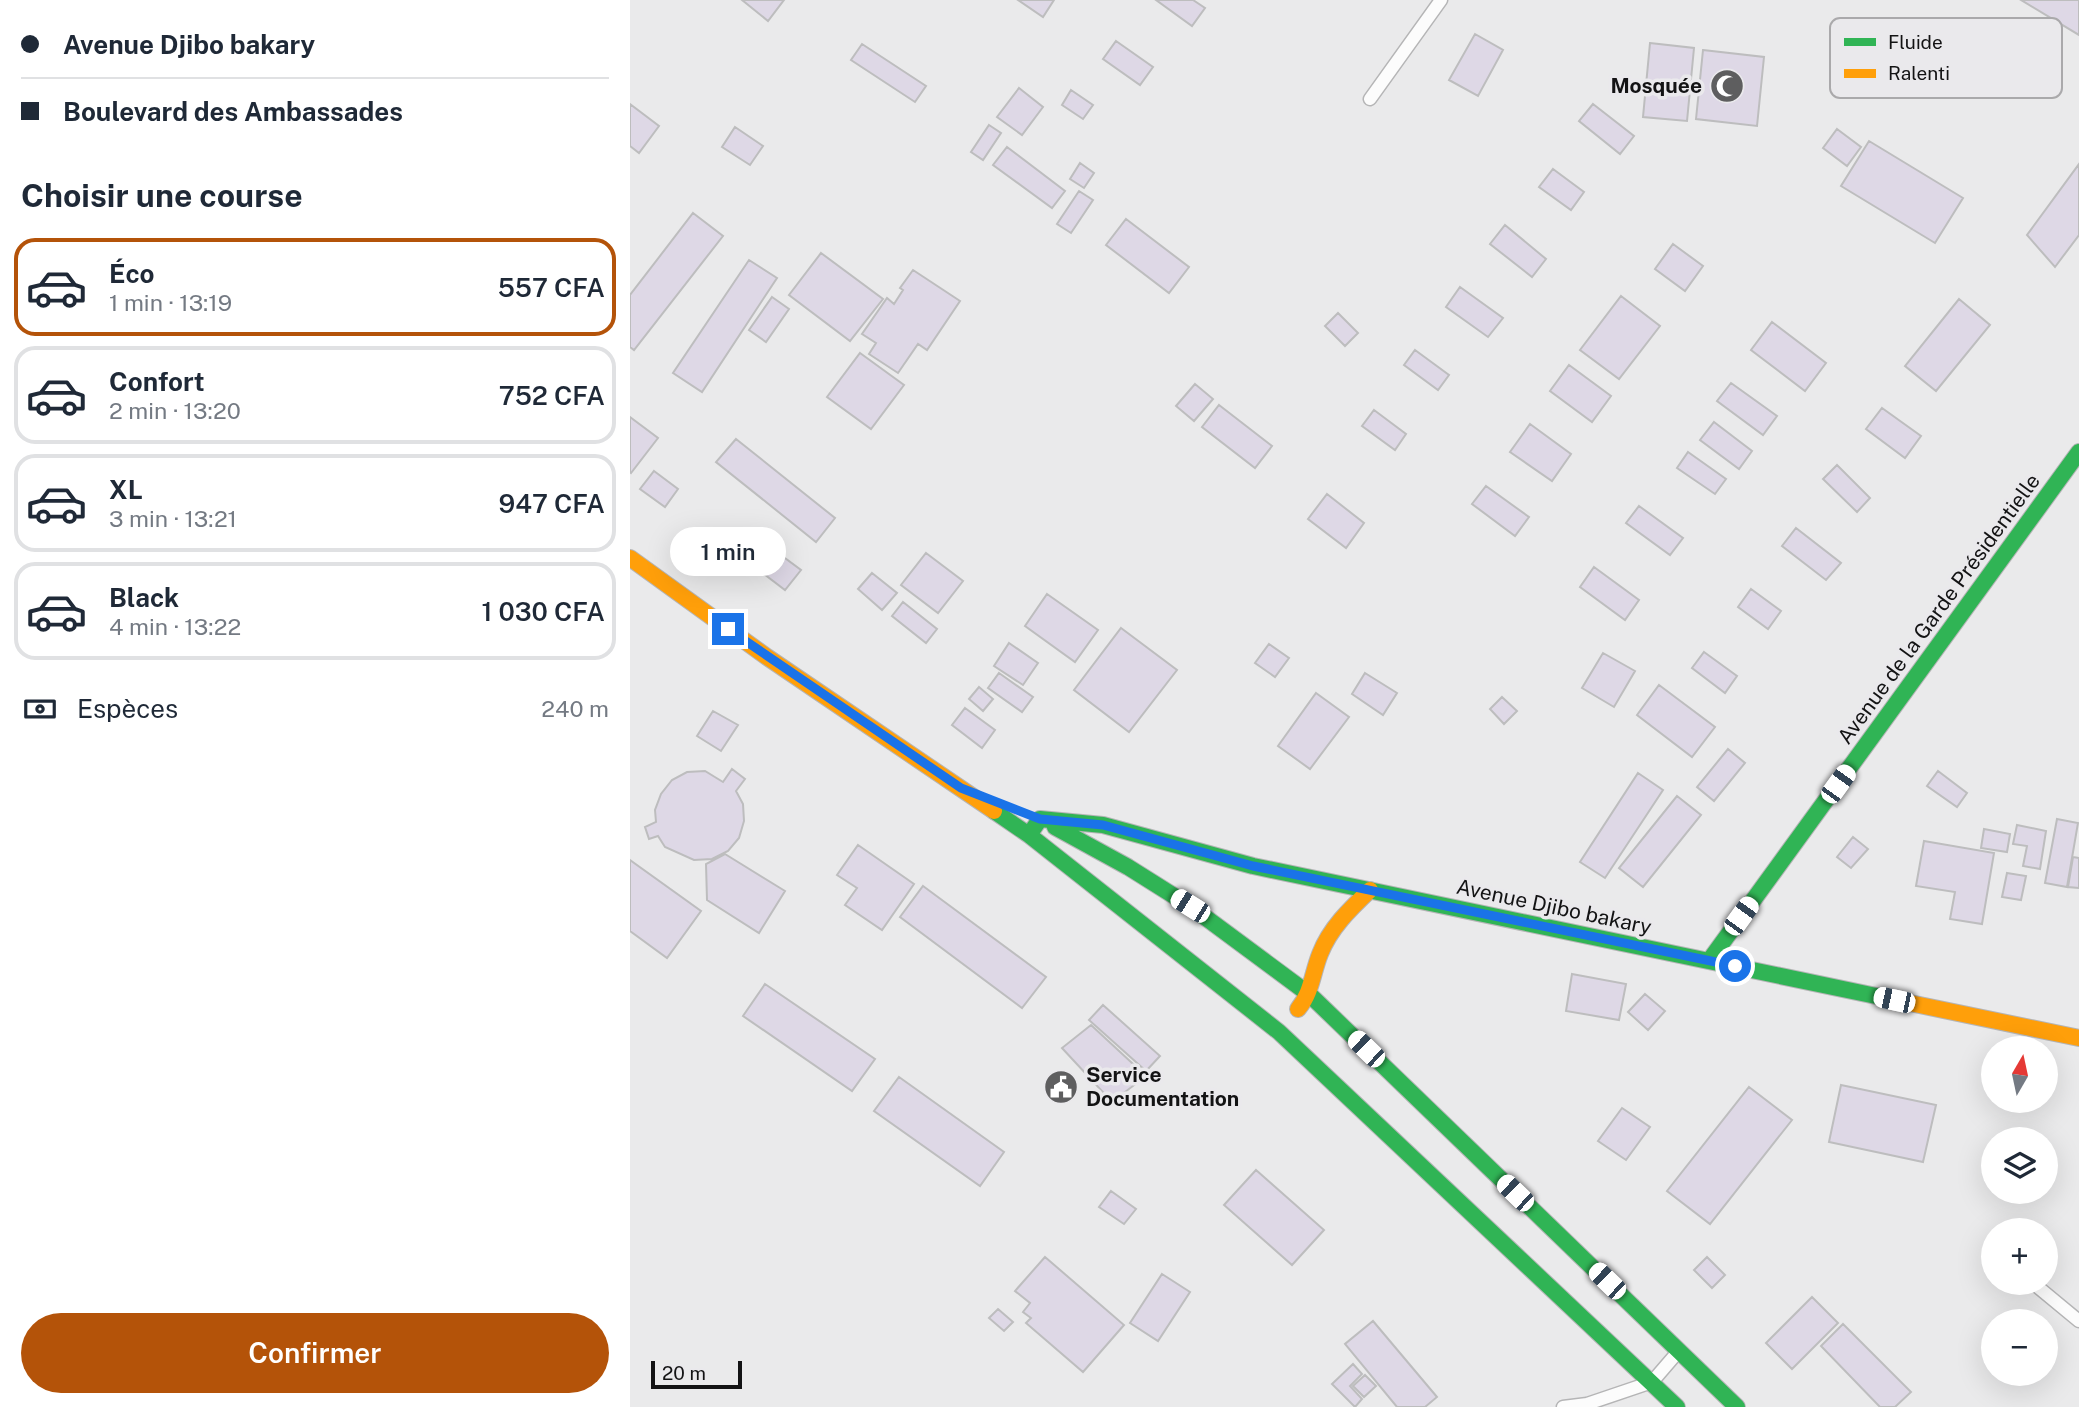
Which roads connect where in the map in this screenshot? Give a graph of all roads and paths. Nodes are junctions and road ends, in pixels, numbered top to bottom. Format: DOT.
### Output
graph roads {
  1 [pos="1441,0"];
  2 [pos="1370,99"];
  3 [pos="2079,452"];
  4 [pos="630,558"];
  5 [pos="961,788"];
  6 [pos="1040,819"];
  7 [pos="1029,835"];
  8 [pos="1370,890"];
  9 [pos="1709,961"];
  10 [pos="1310,995"];
  11 [pos="1279,1032"];
  12 [pos="2079,1038"];
  13 [pos="2048,1295"];
  14 [pos="2079,1321"];
  15 [pos="1680,1351"];
  16 [pos="1651,1382"];
  17 [pos="1563,1407"];
  18 [pos="1676,1407"];
  19 [pos="1737,1407"];
  1 -- 2 [label="lane"];
  3 -- 9 [label="main road, Avenue de la Garde Présidentielle"];
  4 -- 5 [label="main road"];
  5 -- 6 [label="main road"];
  5 -- 7 [label="main road"];
  6 -- 7 [label="main road"];
  6 -- 8 [label="main road, Avenue Djibo bakary"];
  6 -- 10 [label="main road"];
  7 -- 11 [label="main road"];
  8 -- 9 [label="main road, Avenue Djibo bakary"];
  8 -- 10 [label="main road"];
  9 -- 12 [label="main road, Avenue Djibo bakary"];
  10 -- 11 [label="main road"];
  10 -- 15 [label="main road"];
  11 -- 16 [label="main road"];
  13 -- 14 [label="lane"];
  15 -- 16 [label="lane"];
  15 -- 19 [label="main road"];
  16 -- 17 [label="lane"];
  16 -- 18 [label="main road"];
}
